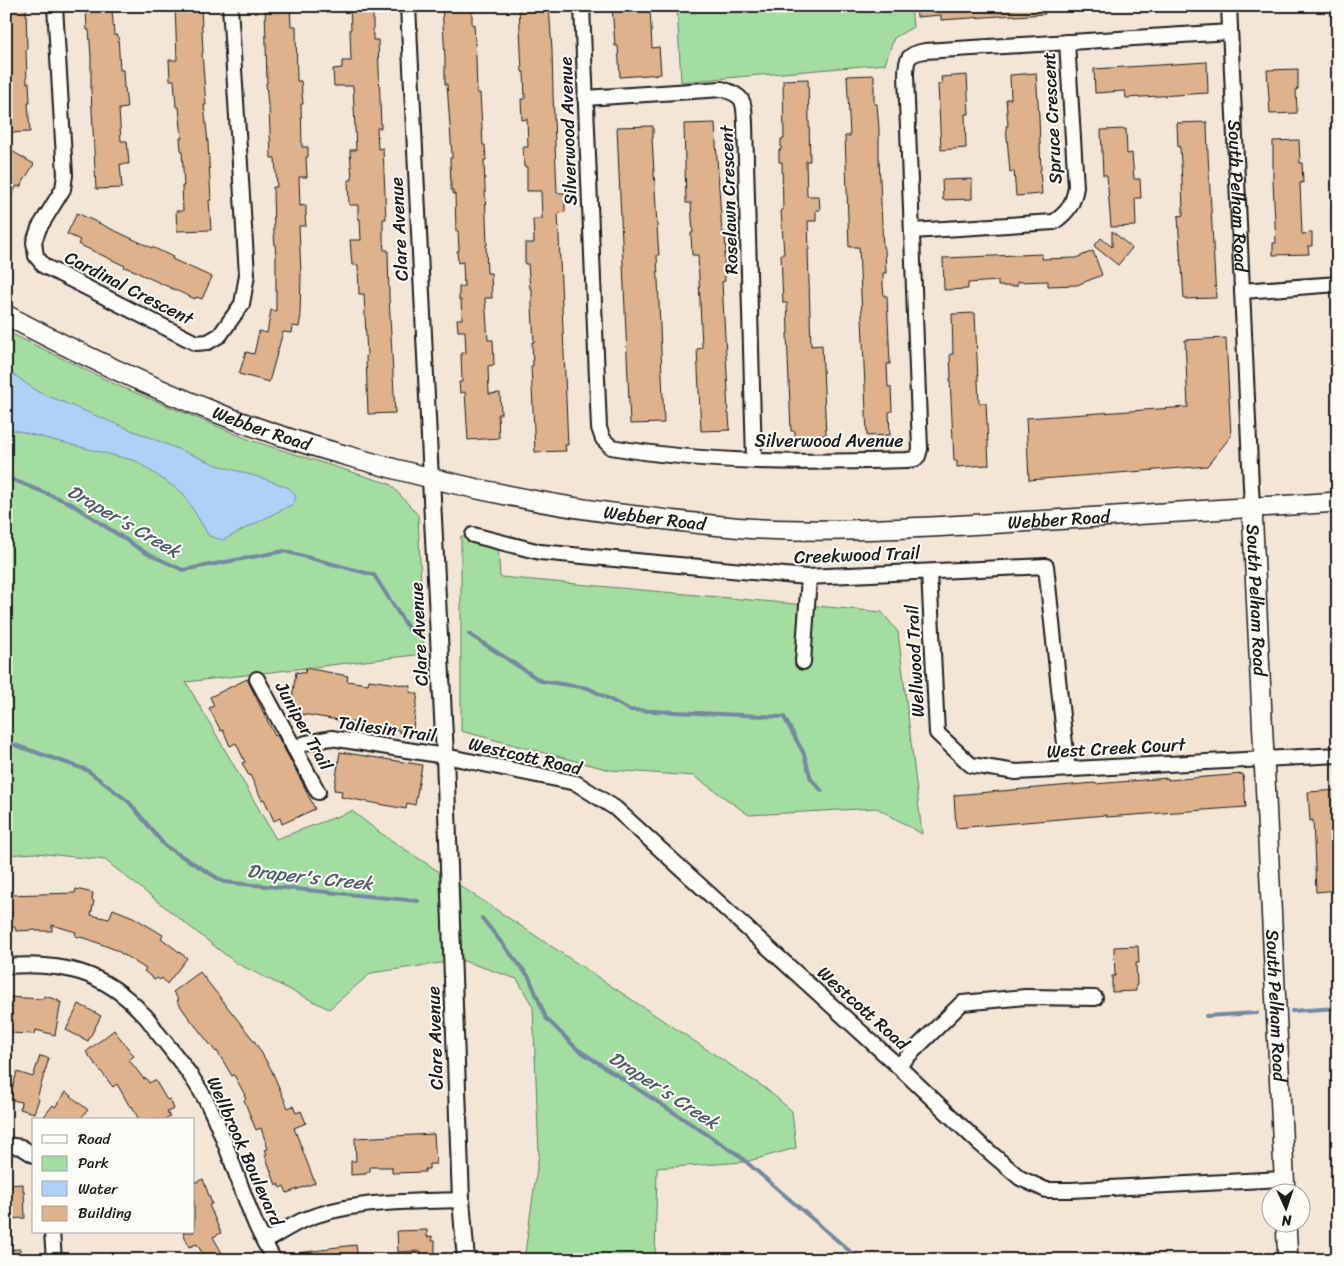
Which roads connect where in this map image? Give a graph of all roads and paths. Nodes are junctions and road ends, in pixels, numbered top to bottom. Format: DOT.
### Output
graph roads {
  1 [pos="55,6"];
  2 [pos="230,6"];
  3 [pos="408,6"];
  4 [pos="582,6"];
  5 [pos="1229,6"];
  6 [pos="1230,32"];
  7 [pos="1067,42"];
  8 [pos="585,98"];
  9 [pos="912,231"];
  10 [pos="1338,284"];
  11 [pos="1242,291"];
  12 [pos="6,315"];
  13 [pos="754,460"];
  14 [pos="431,479"];
  15 [pos="1338,502"];
  16 [pos="1252,508"];
  17 [pos="474,534"];
  18 [pos="929,572"];
  19 [pos="809,577"];
  20 [pos="803,662"];
  21 [pos="257,679"];
  22 [pos="294,748"];
  23 [pos="1338,755"];
  24 [pos="445,756"];
  25 [pos="1264,760"];
  26 [pos="1067,763"];
  27 [pos="971,764"];
  28 [pos="318,792"];
  29 [pos="6,966"];
  30 [pos="1095,998"];
  31 [pos="898,1066"];
  32 [pos="6,1144"];
  33 [pos="32,1154"];
  34 [pos="1285,1184"];
  35 [pos="1262,1186"];
  36 [pos="461,1200"];
  37 [pos="52,1234"];
  38 [pos="1287,1234"];
  39 [pos="264,1242"];
  40 [pos="54,1260"];
  41 [pos="274,1260"];
  42 [pos="466,1260"];
  43 [pos="1288,1260"];
  1 -- 2 [label="street, Cardinal Crescent"];
  3 -- 14 [label="street, Clare Avenue"];
  4 -- 8 [label="street, Silverwood Avenue"];
  5 -- 6 [label="street, South Pelham Road"];
  6 -- 7 [label="street, Silverwood Avenue"];
  6 -- 11 [label="street, South Pelham Road"];
  7 -- 9 [label="street, Spruce Crescent"];
  7 -- 9 [label="street, Silverwood Avenue"];
  8 -- 13 [label="street, Silverwood Avenue"];
  8 -- 13 [label="street, Roselawn Crescent"];
  9 -- 13 [label="street, Silverwood Avenue"];
  10 -- 11 [label="street"];
  11 -- 16 [label="street, South Pelham Road"];
  12 -- 14 [label="main road, Webber Road"];
  14 -- 16 [label="main road, Webber Road"];
  14 -- 24 [label="street, Clare Avenue"];
  15 -- 16 [label="main road, Webber Road"];
  16 -- 25 [label="main road, South Pelham Road"];
  17 -- 19 [label="street, Creekwood Trail"];
  18 -- 19 [label="street, Creekwood Trail"];
  18 -- 26 [label="street, Creekwood Trail"];
  18 -- 27 [label="street, Wellwood Trail"];
  19 -- 20 [label="street"];
  21 -- 22 [label="street, Juniper Trail"];
  22 -- 24 [label="street, Taliesin Trail"];
  22 -- 28 [label="street, Juniper Trail"];
  23 -- 25 [label="street, West Creek Court"];
  24 -- 31 [label="street, Westcott Road"];
  24 -- 36 [label="street, Clare Avenue"];
  25 -- 27 [label="street, West Creek Court"];
  25 -- 34 [label="main road, South Pelham Road"];
  29 -- 39 [label="street, Wellbrook Boulevard"];
  30 -- 31 [label="street"];
  31 -- 35 [label="street, Westcott Road"];
  32 -- 33 [label="street"];
  36 -- 39 [label="street"];
  36 -- 42 [label="street, Clare Avenue"];
  37 -- 40 [label="street"];
  38 -- 43 [label="main road"];
  39 -- 41 [label="street, Wellbrook Boulevard"];
}
